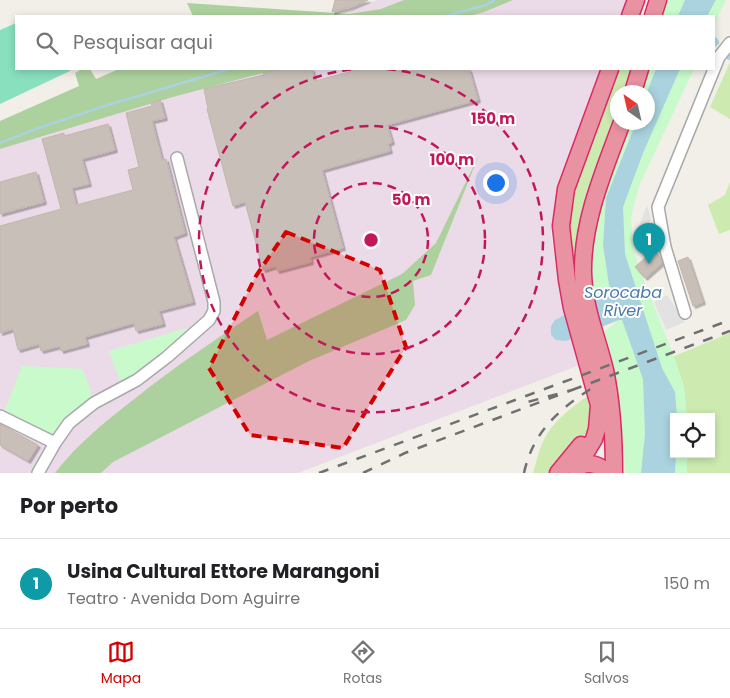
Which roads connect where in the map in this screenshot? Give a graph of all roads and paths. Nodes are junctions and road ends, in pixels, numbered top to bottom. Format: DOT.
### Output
graph roads {
  1 [pos="636,0"];
  2 [pos="658,0"];
  3 [pos="630,15"];
  4 [pos="653,15"];
  5 [pos="730,43"];
  6 [pos="715,64"];
  7 [pos="610,70"];
  8 [pos="640,70"];
  9 [pos="713,70"];
  10 [pos="634,85"];
  11 [pos="619,130"];
  12 [pos="177,158"];
  13 [pos="579,303"];
  14 [pos="685,313"];
  15 [pos="588,339"];
  16 [pos="604,369"];
  17 [pos="599,405"];
  18 [pos="0,416"];
  19 [pos="54,443"];
  20 [pos="577,469"];
  21 [pos="38,473"];
  22 [pos="558,473"];
  23 [pos="608,473"];
  24 [pos="614,473"];
  25 [pos="622,473"];
  1 -- 3 [label="highway"];
  2 -- 4 [label="highway"];
  5 -- 6 [label="street"];
  7 -- 13 [label="highway"];
  8 -- 10 [label="highway"];
  9 -- 14 [label="street"];
  11 -- 13 [label="highway"];
  12 -- 19 [label="street"];
  13 -- 15 [label="highway"];
  15 -- 16 [label="highway"];
  15 -- 17 [label="highway"];
  16 -- 24 [label="highway"];
  16 -- 25 [label="highway"];
  17 -- 20 [label="highway"];
  17 -- 22 [label="highway"];
  18 -- 19 [label="street"];
  19 -- 21 [label="street"];
  20 -- 23 [label="highway"];
}
